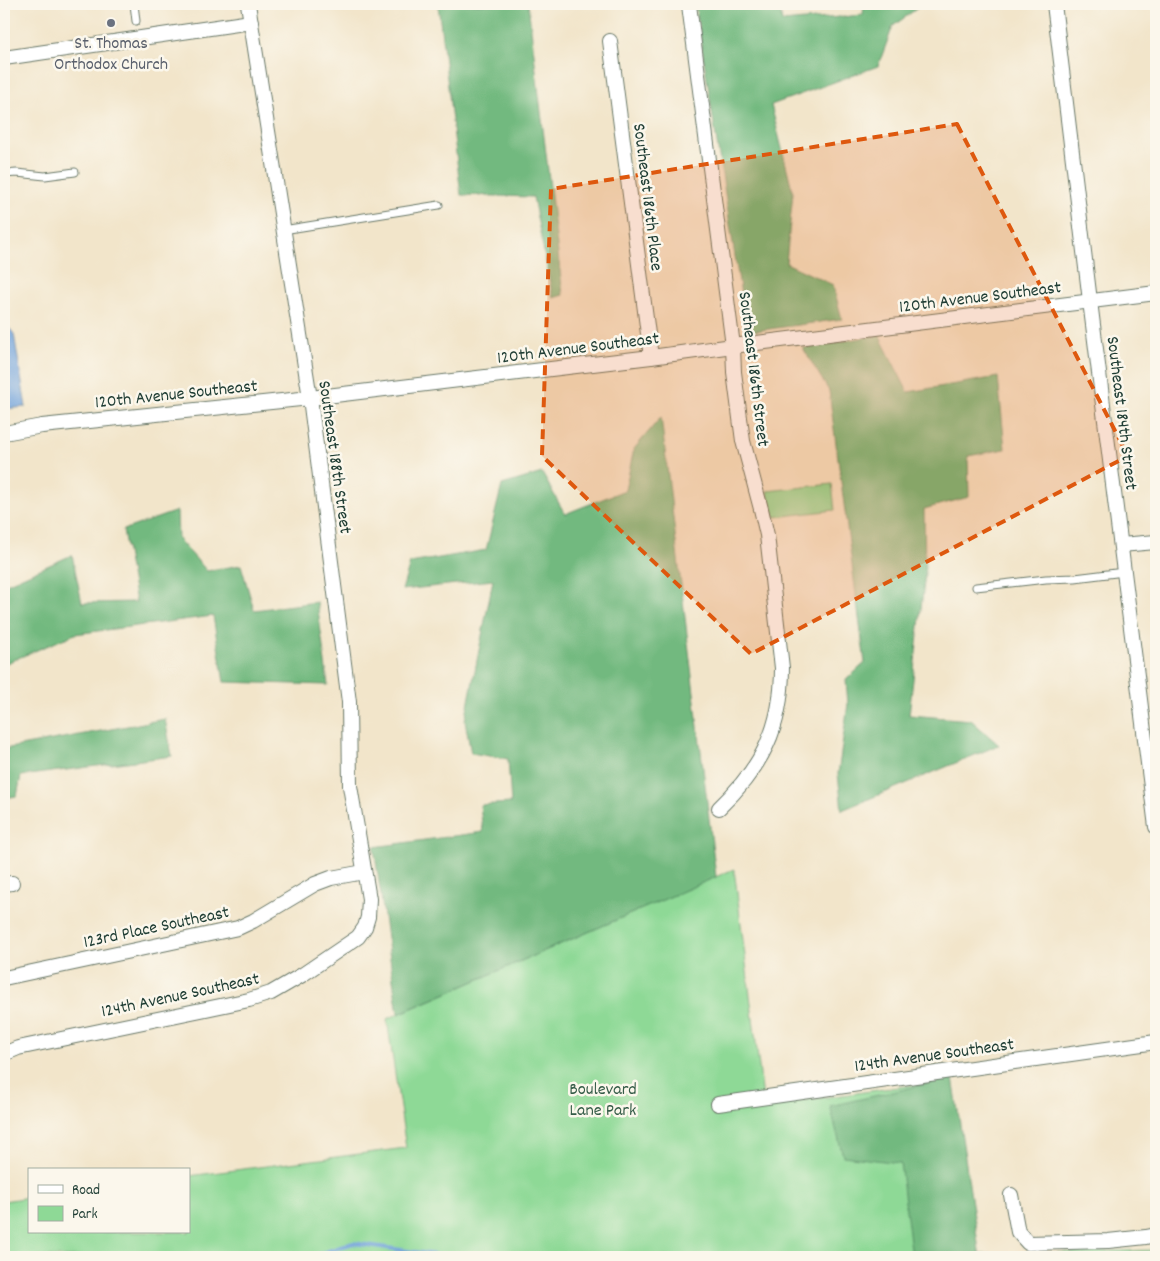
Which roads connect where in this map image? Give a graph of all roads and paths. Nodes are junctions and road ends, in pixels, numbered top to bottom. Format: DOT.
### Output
graph roads {
  1 [pos="134,4"];
  2 [pos="248,4"];
  3 [pos="689,4"];
  4 [pos="1054,4"];
  5 [pos="136,21"];
  6 [pos="251,22"];
  7 [pos="610,41"];
  8 [pos="4,58"];
  9 [pos="74,172"];
  10 [pos="4,174"];
  11 [pos="439,206"];
  12 [pos="283,230"];
  13 [pos="1156,293"];
  14 [pos="1090,301"];
  15 [pos="732,346"];
  16 [pos="651,357"];
  17 [pos="310,398"];
  18 [pos="4,433"];
  19 [pos="1156,542"];
  20 [pos="1121,545"];
  21 [pos="1124,572"];
  22 [pos="976,586"];
  23 [pos="719,808"];
  24 [pos="1156,827"];
  25 [pos="364,872"];
  26 [pos="368,917"];
  27 [pos="4,978"];
  28 [pos="1156,1042"];
  29 [pos="4,1054"];
  30 [pos="718,1104"];
  31 [pos="1012,1195"];
  32 [pos="1156,1234"];
  1 -- 5 [label="lane"];
  2 -- 6 [label="street, Southeast 188th Street"];
  3 -- 15 [label="street, Southeast 186th Street"];
  4 -- 14 [label="street, Southeast 184th Street"];
  6 -- 8 [label="street"];
  6 -- 12 [label="street, Southeast 188th Street"];
  7 -- 16 [label="street, Southeast 186th Place"];
  9 -- 10 [label="lane"];
  11 -- 12 [label="lane"];
  12 -- 17 [label="street, Southeast 188th Street"];
  13 -- 14 [label="street, 120th Avenue Southeast"];
  14 -- 15 [label="street, 120th Avenue Southeast"];
  14 -- 20 [label="street, Southeast 184th Street"];
  15 -- 16 [label="street, 120th Avenue Southeast"];
  15 -- 23 [label="street, Southeast 186th Street"];
  16 -- 17 [label="street, 120th Avenue Southeast"];
  17 -- 18 [label="street, 120th Avenue Southeast"];
  17 -- 25 [label="street, Southeast 188th Street"];
  19 -- 20 [label="street"];
  20 -- 21 [label="street, Southeast 184th Street"];
  21 -- 22 [label="lane"];
  21 -- 24 [label="street, Southeast 184th Street"];
  25 -- 26 [label="street, Southeast 188th Street"];
  25 -- 27 [label="street, 123rd Place Southeast"];
  26 -- 29 [label="street, 124th Avenue Southeast"];
  28 -- 30 [label="street, 124th Avenue Southeast"];
  31 -- 32 [label="street"];
}
